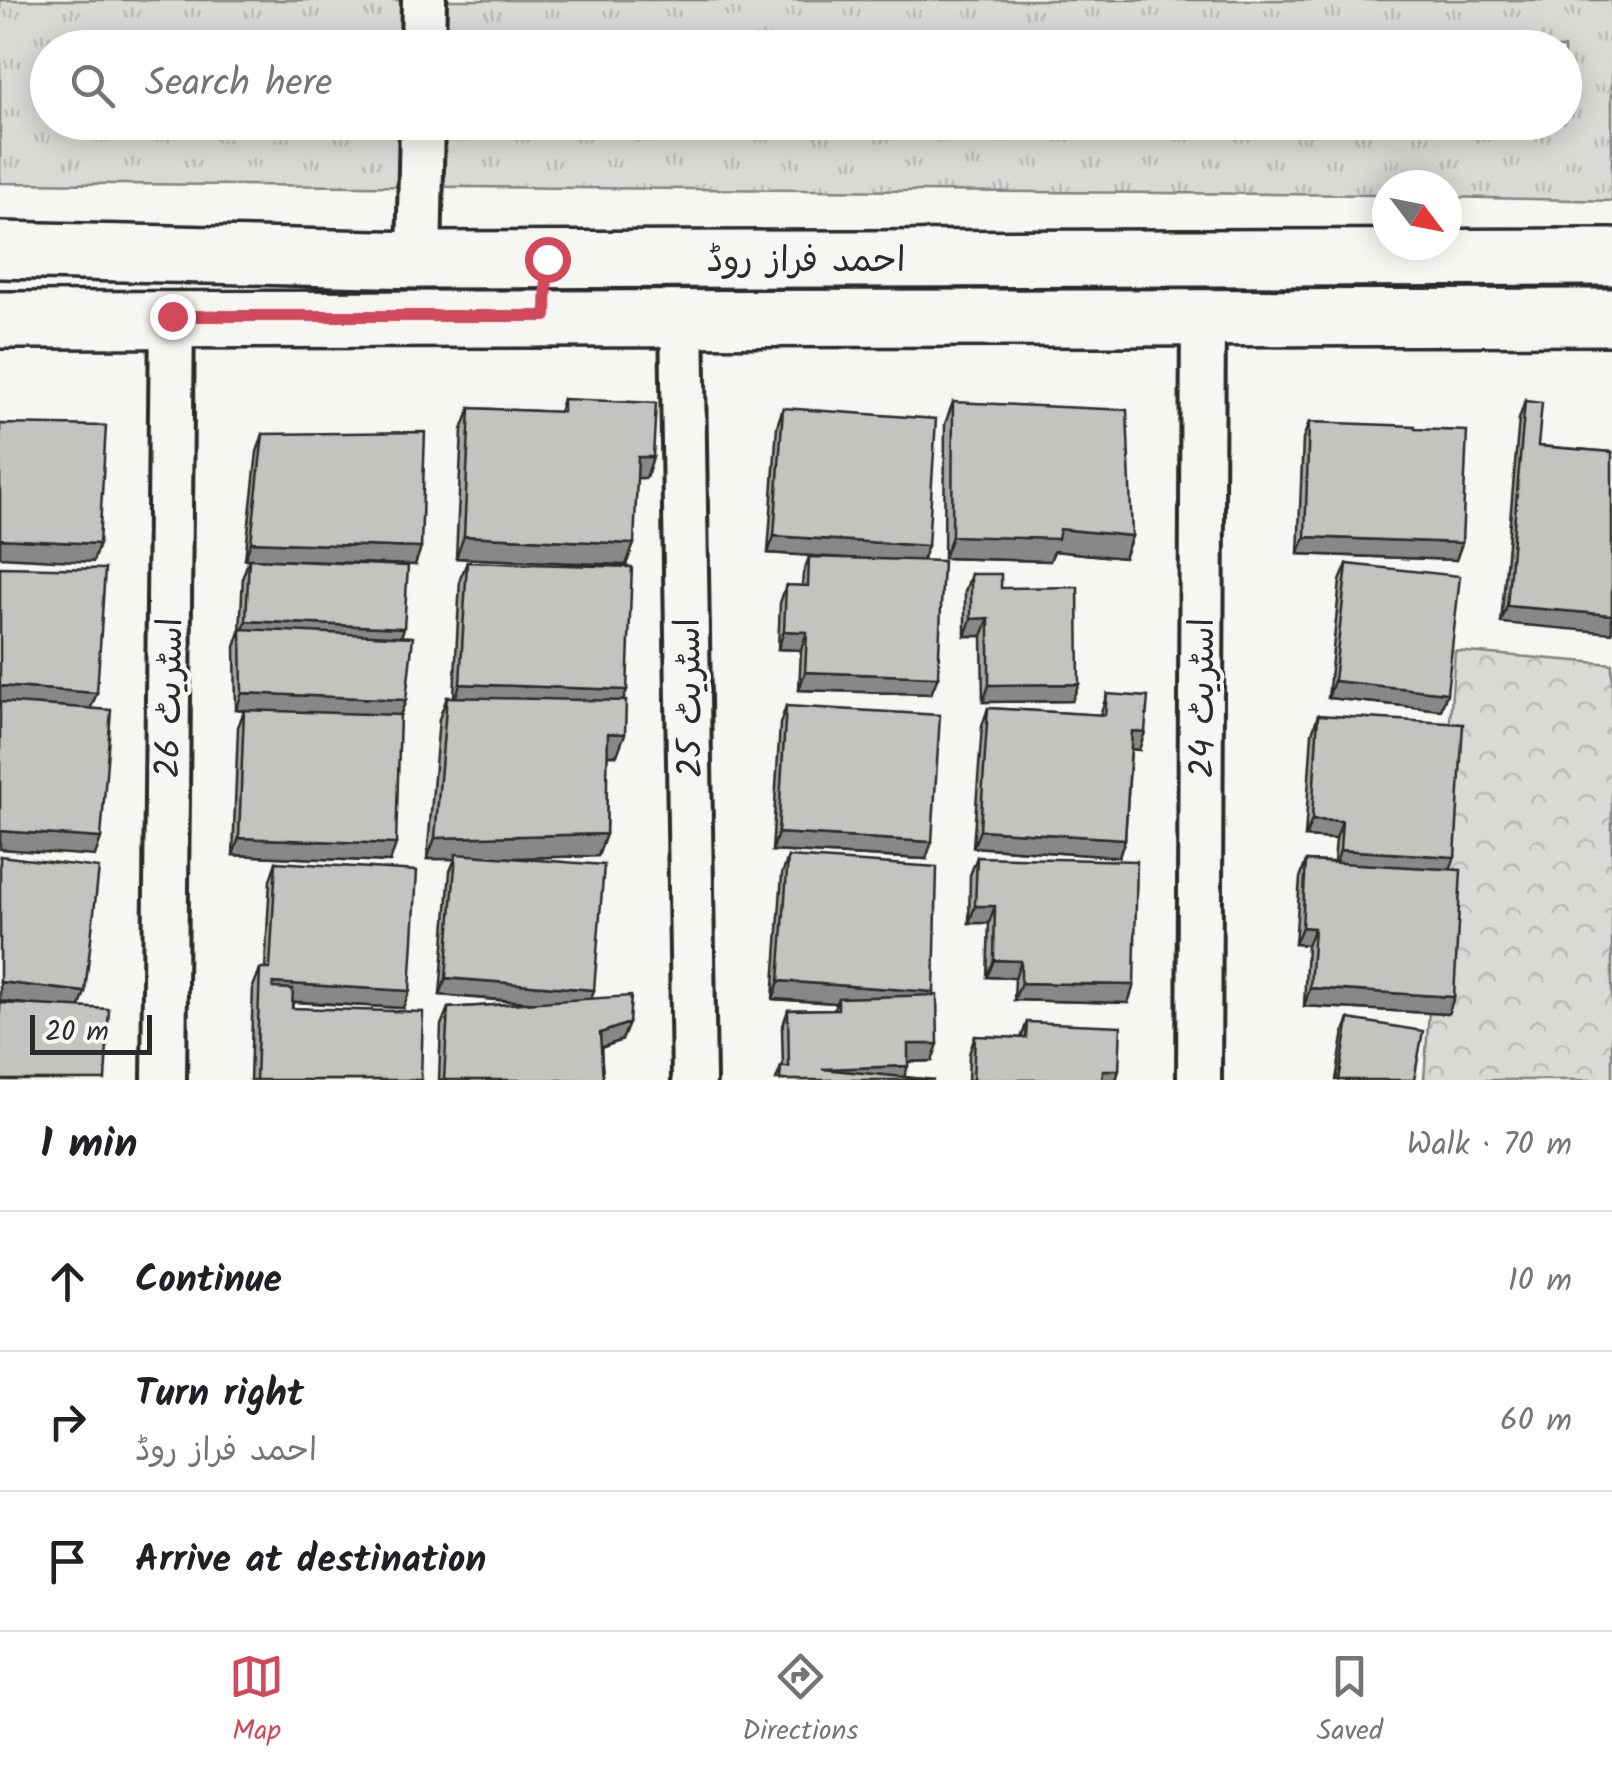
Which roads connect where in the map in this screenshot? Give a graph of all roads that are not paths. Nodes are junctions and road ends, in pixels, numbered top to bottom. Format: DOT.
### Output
graph roads {
  1 [pos="424,0"];
  2 [pos="423,30"];
  3 [pos="422,140"];
  4 [pos="0,250"];
  5 [pos="1612,257"];
  6 [pos="547,259"];
  7 [pos="419,260"];
  8 [pos="1203,315"];
  9 [pos="172,316"];
  10 [pos="546,316"];
  11 [pos="682,316"];
  12 [pos="1612,317"];
  13 [pos="0,320"];
  14 [pos="164,1080"];
  15 [pos="694,1080"];
  16 [pos="1200,1080"];
  1 -- 2 [label="street"];
  3 -- 7 [label="street"];
  4 -- 7 [label="main road, احمد فراز روڈ"];
  5 -- 6 [label="main road, احمد فراز روڈ"];
  6 -- 7 [label="main road, احمد فراز روڈ"];
  6 -- 10 [label="main road"];
  8 -- 11 [label="main road, احمد فراز روڈ"];
  8 -- 12 [label="main road, احمد فراز روڈ"];
  8 -- 16 [label="street, اسٹریٹ 24"];
  9 -- 10 [label="main road, احمد فراز روڈ"];
  9 -- 13 [label="main road, احمد فراز روڈ"];
  9 -- 14 [label="street, اسٹریٹ 26"];
  10 -- 11 [label="main road, احمد فراز روڈ"];
  11 -- 15 [label="street, اسٹریٹ 25"];
}
